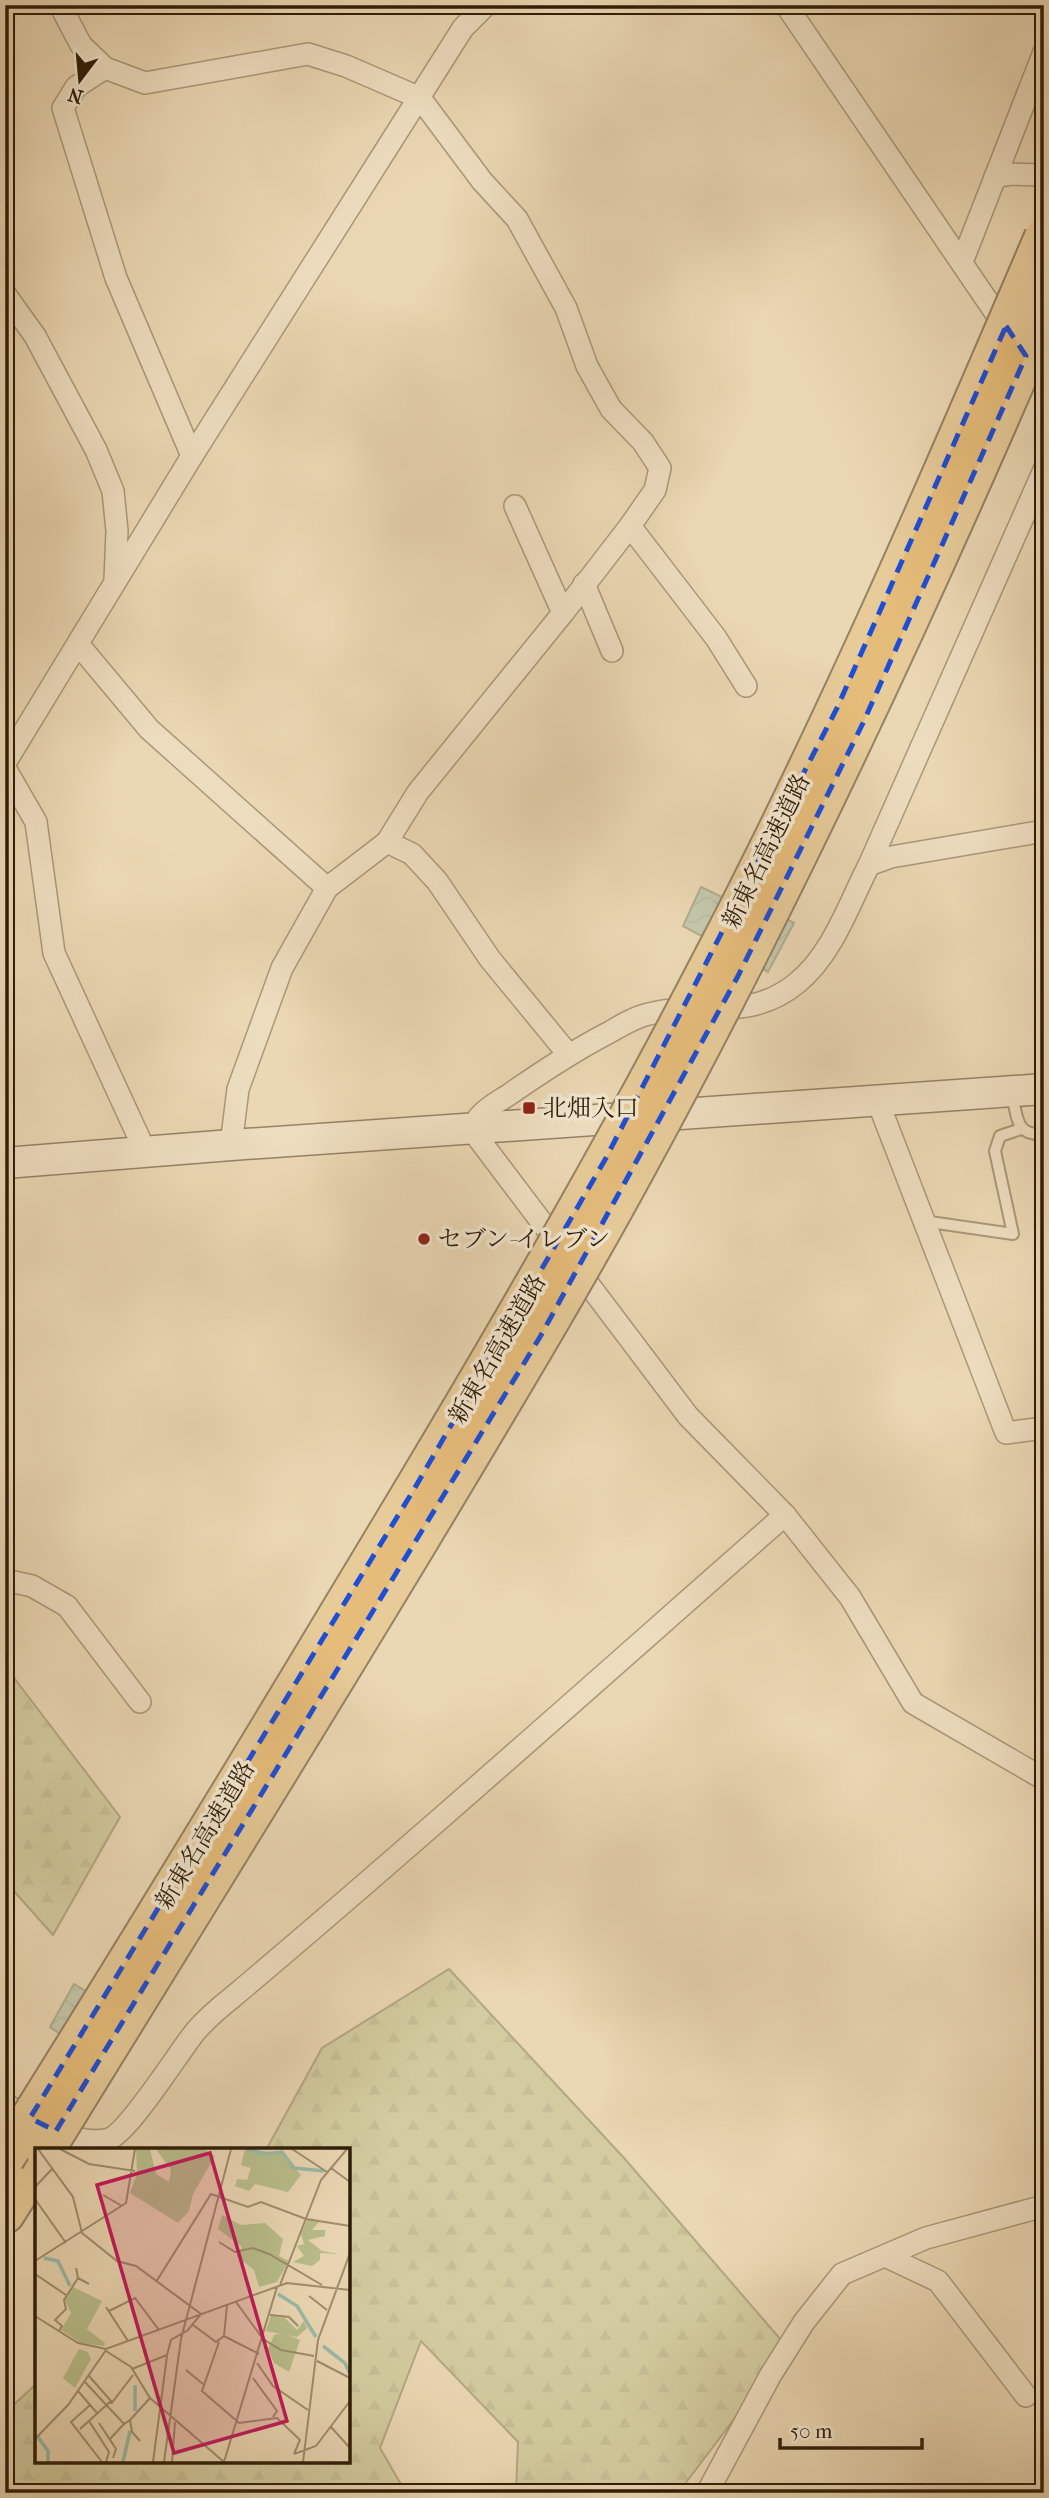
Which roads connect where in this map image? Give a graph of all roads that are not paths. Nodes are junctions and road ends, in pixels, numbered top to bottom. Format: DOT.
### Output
graph roads {
  1 [pos="60,5"];
  2 [pos="486,5"];
  3 [pos="786,5"];
  4 [pos="1044,52"];
  5 [pos="105,68"];
  6 [pos="419,98"];
  7 [pos="1044,175"];
  8 [pos="995,177"];
  9 [pos="1044,237"];
  10 [pos="962,262"];
  11 [pos="5,294"];
  12 [pos="1044,315"];
  13 [pos="1044,384"];
  14 [pos="192,456"];
  15 [pos="1044,470"];
  16 [pos="515,506"];
  17 [pos="630,526"];
  18 [pos="115,581"];
  19 [pos="584,584"];
  20 [pos="563,613"];
  21 [pos="78,644"];
  22 [pos="612,651"];
  23 [pos="746,686"];
  24 [pos="5,765"];
  25 [pos="1044,831"];
  26 [pos="387,842"];
  27 [pos="869,864"];
  28 [pos="327,888"];
  29 [pos="568,1054"];
  30 [pos="1044,1089"];
  31 [pos="1011,1091"];
  32 [pos="878,1102"];
  33 [pos="1021,1129"];
  34 [pos="472,1130"];
  35 [pos="1044,1134"];
  36 [pos="231,1145"];
  37 [pos="146,1153"];
  38 [pos="5,1163"];
  39 [pos="923,1221"];
  40 [pos="1044,1428"];
  41 [pos="785,1515"];
  42 [pos="5,1580"];
  43 [pos="140,1702"];
  44 [pos="1044,1779"];
  45 [pos="5,2104"];
  46 [pos="46,2148"];
  47 [pos="5,2158"];
  48 [pos="35,2166"];
  49 [pos="1044,2206"];
  50 [pos="5,2214"];
  51 [pos="885,2256"];
  52 [pos="1026,2396"];
  53 [pos="707,2493"];
  1 -- 5 [label="street"];
  2 -- 6 [label="street"];
  3 -- 10 [label="street"];
  4 -- 8 [label="street"];
  5 -- 6 [label="street"];
  5 -- 14 [label="street"];
  6 -- 14 [label="street"];
  6 -- 17 [label="street"];
  7 -- 8 [label="street"];
  8 -- 10 [label="street"];
  9 -- 47 [label="highway, 新東名高速道路, bridge"];
  10 -- 13 [label="street"];
  11 -- 18 [label="street"];
  12 -- 46 [label="highway, 新東名高速道路, bridge"];
  14 -- 18 [label="street"];
  15 -- 27 [label="street"];
  16 -- 20 [label="street"];
  17 -- 19 [label="street"];
  17 -- 23 [label="street"];
  18 -- 21 [label="street"];
  19 -- 20 [label="street"];
  19 -- 22 [label="street"];
  20 -- 26 [label="street"];
  21 -- 24 [label="street"];
  21 -- 28 [label="street"];
  24 -- 37 [label="street"];
  25 -- 27 [label="street"];
  26 -- 28 [label="street"];
  26 -- 29 [label="street"];
  27 -- 29 [label="street"];
  28 -- 36 [label="street"];
  29 -- 34 [label="street"];
  30 -- 31 [label="street"];
  31 -- 32 [label="street"];
  31 -- 33 [label="lane"];
  32 -- 34 [label="street"];
  32 -- 39 [label="street"];
  33 -- 35 [label="lane"];
  33 -- 39 [label="lane"];
  34 -- 36 [label="street"];
  34 -- 41 [label="street"];
  36 -- 37 [label="street"];
  37 -- 38 [label="street"];
  39 -- 40 [label="street"];
  41 -- 44 [label="street"];
  41 -- 45 [label="street"];
  42 -- 43 [label="street"];
  48 -- 50 [label="highway"];
  49 -- 51 [label="street"];
  51 -- 52 [label="street"];
  51 -- 53 [label="street"];
}
